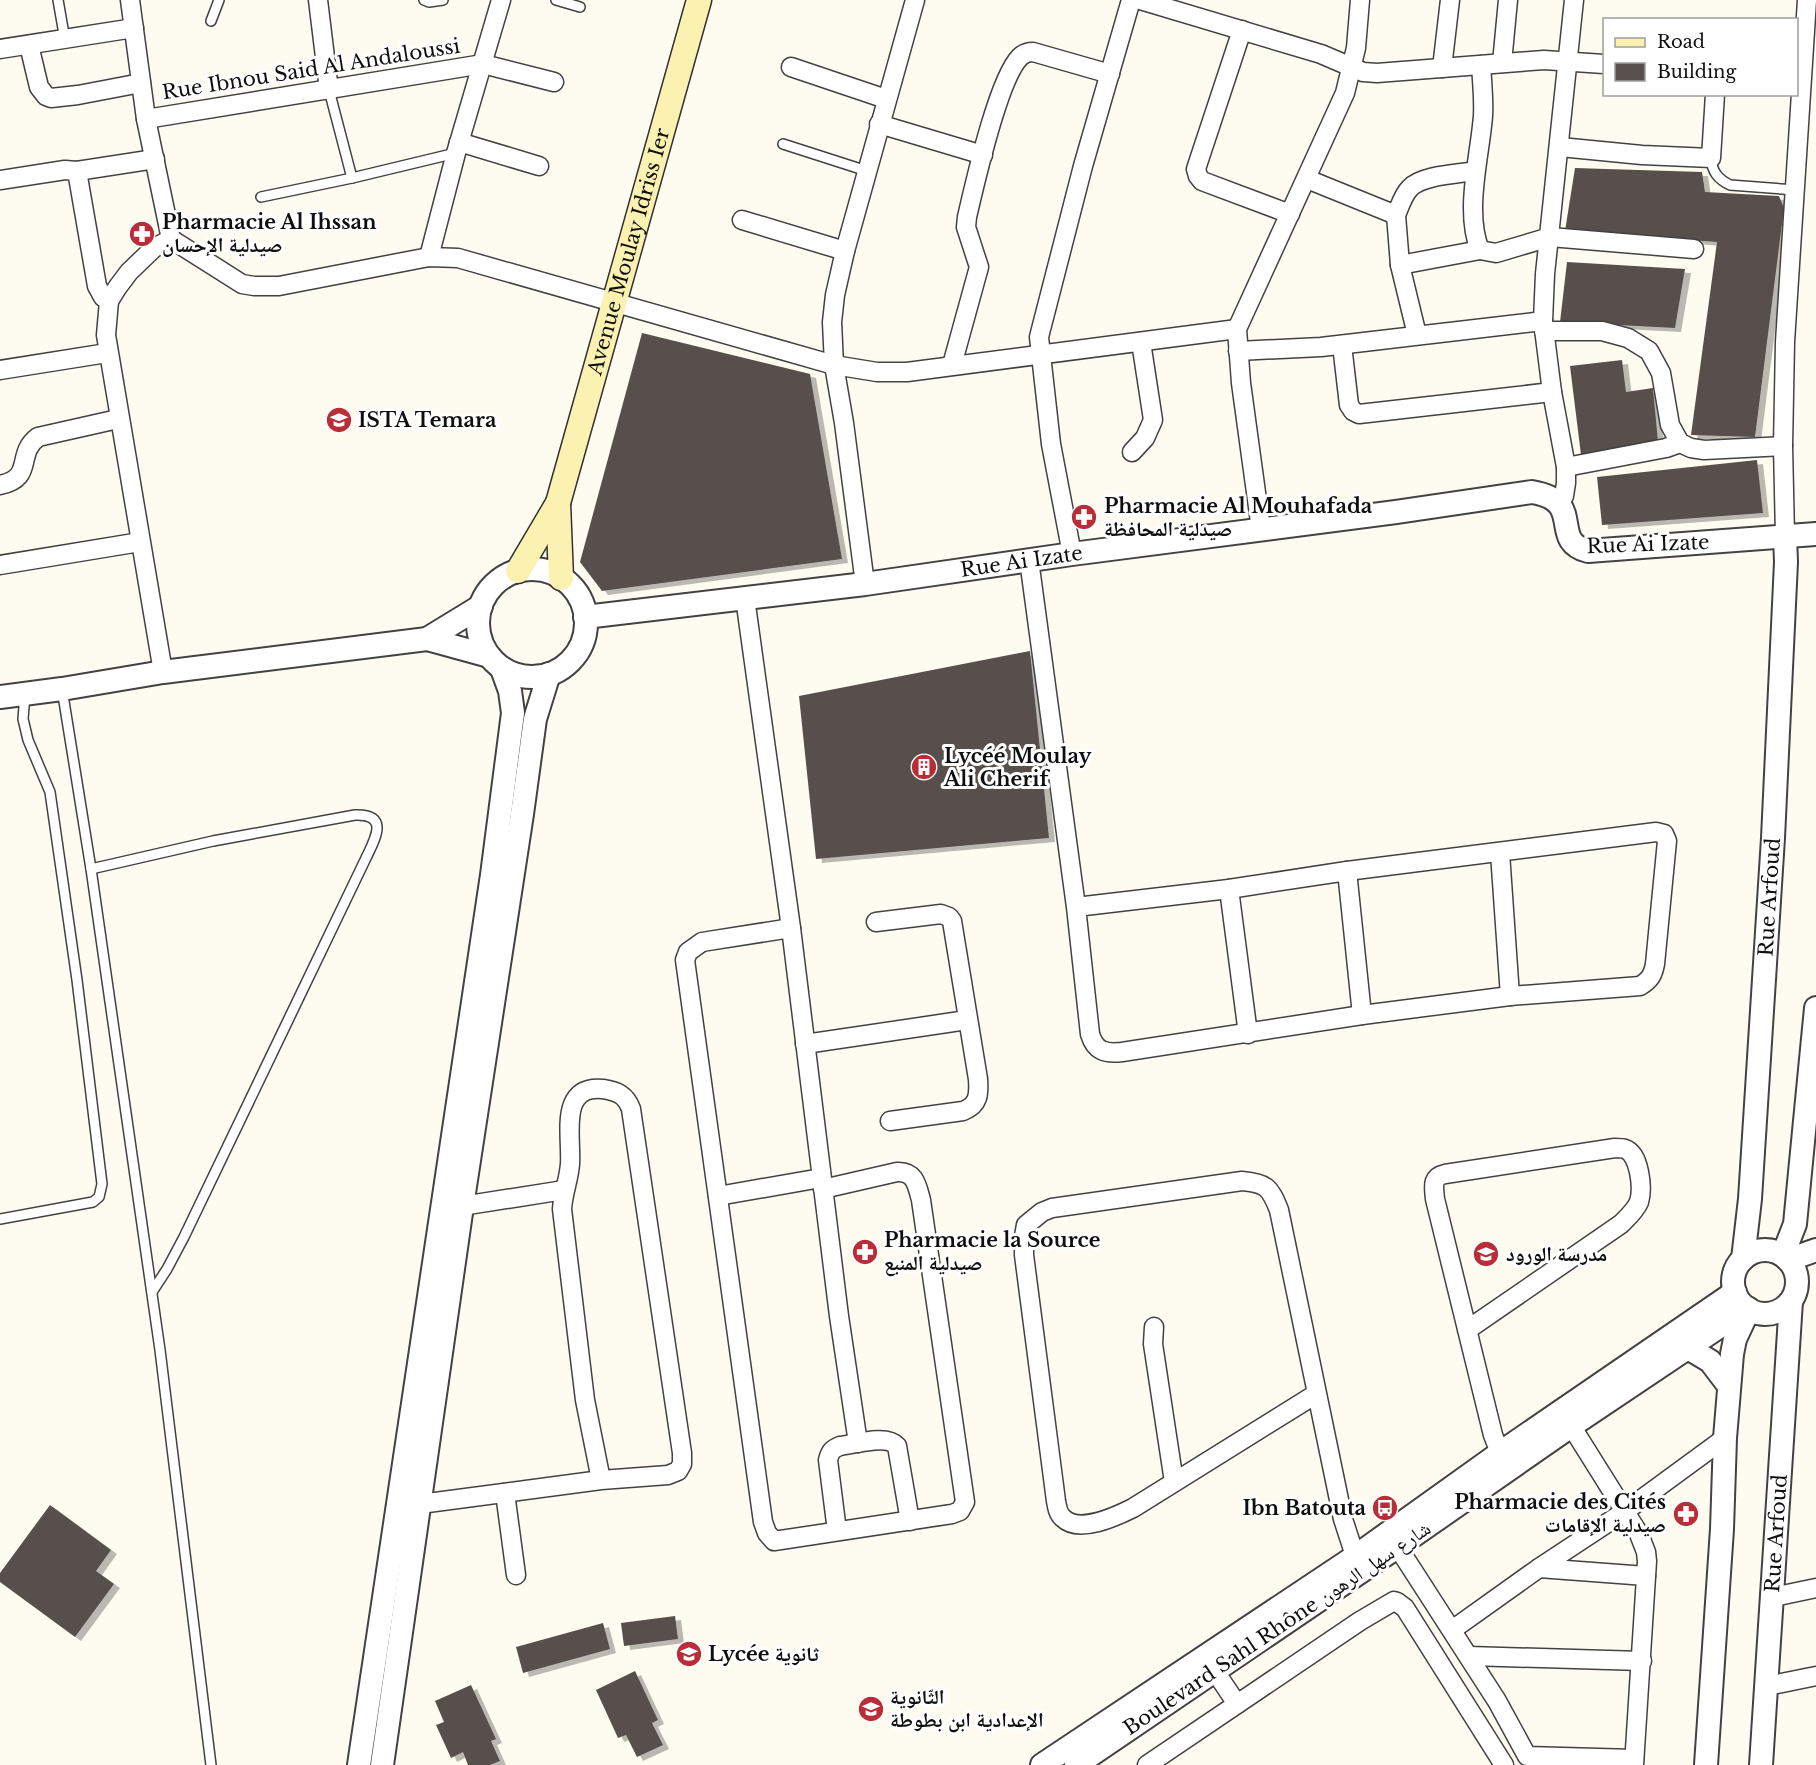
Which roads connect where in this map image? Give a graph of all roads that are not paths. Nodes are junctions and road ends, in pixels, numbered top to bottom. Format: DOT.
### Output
graph roads {
  1 [pos="58,0"];
  2 [pos="130,0"];
  3 [pos="219,0"];
  4 [pos="318,0"];
  5 [pos="424,0"];
  6 [pos="442,0"];
  7 [pos="501,0"];
  8 [pos="556,0"];
  9 [pos="699,0"];
  10 [pos="915,0"];
  11 [pos="1131,0"];
  12 [pos="1140,0"];
  13 [pos="1360,0"];
  14 [pos="1450,0"];
  15 [pos="1508,0"];
  16 [pos="1574,0"];
  17 [pos="1807,0"];
  18 [pos="580,7"];
  19 [pos="211,21"];
  20 [pos="134,28"];
  21 [pos="1242,30"];
  22 [pos="65,40"];
  23 [pos="29,45"];
  24 [pos="0,49"];
  25 [pos="1568,60"];
  26 [pos="1502,63"];
  27 [pos="483,64"];
  28 [pos="1603,64"];
  29 [pos="1481,65"];
  30 [pos="791,67"];
  31 [pos="1351,68"];
  32 [pos="1442,68"];
  33 [pos="1110,74"];
  34 [pos="554,82"];
  35 [pos="141,83"];
  36 [pos="1805,85"];
  37 [pos="329,90"];
  38 [pos="1715,96"];
  39 [pos="886,99"];
  40 [pos="146,119"];
  41 [pos="879,124"];
  42 [pos="783,144"];
  43 [pos="458,147"];
  44 [pos="1560,147"];
  45 [pos="983,155"];
  46 [pos="1711,158"];
  47 [pos="155,159"];
  48 [pos="539,166"];
  49 [pos="77,171"];
  50 [pos="867,171"];
  51 [pos="1475,171"];
  52 [pos="352,178"];
  53 [pos="1307,179"];
  54 [pos="0,180"];
  55 [pos="1795,190"];
  56 [pos="261,197"];
  57 [pos="1290,214"];
  58 [pos="1396,214"];
  59 [pos="742,220"];
  60 [pos="1550,237"];
  61 [pos="171,239"];
  62 [pos="1694,249"];
  63 [pos="1480,250"];
  64 [pos="845,251"];
  65 [pos="429,257"];
  66 [pos="1400,265"];
  67 [pos="109,301"];
  68 [pos="614,302"];
  69 [pos="1543,326"];
  70 [pos="1237,329"];
  71 [pos="1417,335"];
  72 [pos="1141,342"];
  73 [pos="1342,345"];
  74 [pos="1238,351"];
  75 [pos="108,353"];
  76 [pos="1040,353"];
  77 [pos="834,365"];
  78 [pos="952,365"];
  79 [pos="0,370"];
  80 [pos="1552,392"];
  81 [pos="118,419"];
  82 [pos="1680,443"];
  83 [pos="1783,446"];
  84 [pos="1132,452"];
  85 [pos="1566,467"];
  86 [pos="0,484"];
  87 [pos="558,503"];
  88 [pos="1559,504"];
  89 [pos="1261,529"];
  90 [pos="1816,534"];
  91 [pos="1785,536"];
  92 [pos="140,542"];
  93 [pos="1072,554"];
  94 [pos="1029,560"];
  95 [pos="0,565"];
  96 [pos="518,571"];
  97 [pos="561,578"];
  98 [pos="865,584"];
  99 [pos="745,598"];
  100 [pos="481,606"];
  101 [pos="585,617"];
  102 [pos="427,639"];
  103 [pos="496,663"];
  104 [pos="163,672"];
  105 [pos="549,674"];
  106 [pos="62,689"];
  107 [pos="25,694"];
  108 [pos="0,697"];
  109 [pos="1500,853"];
  110 [pos="91,869"];
  111 [pos="1347,871"];
  112 [pos="1229,889"];
  113 [pos="1076,907"];
  114 [pos="876,922"];
  115 [pos="790,928"];
  116 [pos="1510,996"];
  117 [pos="1816,1008"];
  118 [pos="1362,1015"];
  119 [pos="967,1020"];
  120 [pos="1248,1034"];
  121 [pos="805,1044"];
  122 [pos="890,1121"];
  123 [pos="822,1183"];
  124 [pos="564,1190"];
  125 [pos="718,1196"];
  126 [pos="462,1206"];
  127 [pos="0,1219"];
  128 [pos="1816,1250"];
  129 [pos="1786,1258"];
  130 [pos="1743,1259"];
  131 [pos="1801,1288"];
  132 [pos="152,1292"];
  133 [pos="1744,1303"];
  134 [pos="1154,1327"];
  135 [pos="1467,1330"];
  136 [pos="1683,1340"];
  137 [pos="1729,1386"];
  138 [pos="1316,1394"];
  139 [pos="1567,1419"];
  140 [pos="1725,1438"];
  141 [pos="858,1443"];
  142 [pos="1504,1460"];
  143 [pos="601,1480"];
  144 [pos="1174,1482"];
  145 [pos="505,1493"];
  146 [pos="420,1504"];
  147 [pos="1624,1512"];
  148 [pos="910,1521"];
  149 [pos="837,1531"];
  150 [pos="1393,1540"];
  151 [pos="1358,1564"];
  152 [pos="1539,1568"];
  153 [pos="516,1575"];
  154 [pos="1646,1576"];
  155 [pos="1816,1588"];
  156 [pos="1773,1598"];
  157 [pos="1452,1630"];
  158 [pos="1469,1656"];
  159 [pos="1642,1661"];
  160 [pos="1210,1664"];
  161 [pos="1816,1676"];
  162 [pos="1767,1686"];
  163 [pos="1237,1704"];
  164 [pos="1529,1761"];
  165 [pos="1634,1762"];
  166 [pos="211,1765"];
  167 [pos="359,1765"];
  168 [pos="382,1765"];
  169 [pos="1042,1765"];
  170 [pos="1076,1765"];
  171 [pos="1147,1765"];
  172 [pos="1504,1765"];
  173 [pos="1706,1765"];
  174 [pos="1761,1765"];
  1 -- 22 [label="lane"];
  2 -- 20 [label="street"];
  3 -- 19 [label="lane"];
  4 -- 37 [label="street"];
  5 -- 6 [label="lane"];
  7 -- 27 [label="street"];
  8 -- 18 [label="lane"];
  9 -- 68 [label="main road, Avenue Moulay Idriss Ier"];
  10 -- 39 [label="street"];
  11 -- 33 [label="street"];
  12 -- 21 [label="street"];
  13 -- 31 [label="street"];
  14 -- 32 [label="street"];
  15 -- 26 [label="street"];
  16 -- 25 [label="street"];
  17 -- 36 [label="street"];
  20 -- 22 [label="street"];
  20 -- 35 [label="street"];
  21 -- 31 [label="street"];
  21 -- 57 [label="street"];
  22 -- 23 [label="street"];
  23 -- 24 [label="street"];
  23 -- 35 [label="street"];
  25 -- 26 [label="street"];
  25 -- 28 [label="street"];
  25 -- 44 [label="street"];
  26 -- 29 [label="street"];
  27 -- 34 [label="street"];
  27 -- 37 [label="street, Rue Ibnou Said Al Andaloussi"];
  27 -- 43 [label="street"];
  29 -- 32 [label="street"];
  29 -- 51 [label="street"];
  30 -- 39 [label="street"];
  31 -- 32 [label="street"];
  31 -- 53 [label="street"];
  33 -- 45 [label="street"];
  33 -- 76 [label="street"];
  35 -- 40 [label="street"];
  36 -- 55 [label="street"];
  37 -- 40 [label="street, Rue Ibnou Said Al Andaloussi"];
  37 -- 52 [label="lane"];
  38 -- 46 [label="street"];
  39 -- 41 [label="street"];
  40 -- 47 [label="street"];
  41 -- 45 [label="street"];
  41 -- 50 [label="street"];
  42 -- 50 [label="lane"];
  43 -- 48 [label="street"];
  43 -- 52 [label="lane"];
  43 -- 65 [label="street"];
  44 -- 46 [label="street"];
  44 -- 60 [label="street"];
  45 -- 78 [label="street"];
  46 -- 55 [label="lane"];
  47 -- 49 [label="street"];
  47 -- 61 [label="street"];
  49 -- 54 [label="street"];
  49 -- 67 [label="street"];
  50 -- 64 [label="street"];
  51 -- 58 [label="street"];
  51 -- 63 [label="street"];
  52 -- 56 [label="lane"];
  53 -- 57 [label="street"];
  53 -- 58 [label="street"];
  55 -- 83 [label="street"];
  57 -- 70 [label="street"];
  58 -- 66 [label="street"];
  59 -- 64 [label="street"];
  60 -- 62 [label="street"];
  60 -- 63 [label="street"];
  60 -- 69 [label="street"];
  61 -- 65 [label="street"];
  61 -- 67 [label="street"];
  63 -- 66 [label="street"];
  64 -- 77 [label="street"];
  65 -- 68 [label="street"];
  66 -- 71 [label="street"];
  67 -- 75 [label="street"];
  68 -- 77 [label="street"];
  68 -- 87 [label="main road, Avenue Moulay Idriss Ier"];
  69 -- 71 [label="street"];
  69 -- 80 [label="street"];
  69 -- 82 [label="street"];
  70 -- 72 [label="street"];
  70 -- 74 [label="street"];
  71 -- 73 [label="street"];
  72 -- 76 [label="street"];
  72 -- 84 [label="street"];
  73 -- 74 [label="street"];
  73 -- 80 [label="street"];
  74 -- 89 [label="street"];
  75 -- 79 [label="street"];
  75 -- 81 [label="street"];
  76 -- 78 [label="street"];
  76 -- 93 [label="street"];
  77 -- 78 [label="street"];
  77 -- 98 [label="street"];
  80 -- 85 [label="street"];
  81 -- 86 [label="street"];
  81 -- 92 [label="street"];
  82 -- 83 [label="street"];
  82 -- 85 [label="street"];
  83 -- 91 [label="street"];
  85 -- 88 [label="street"];
  87 -- 96 [label="main road"];
  87 -- 97 [label="main road"];
  88 -- 89 [label="street, Rue Ai Izate"];
  88 -- 91 [label="street, Rue Ai Izate"];
  89 -- 93 [label="street, Rue Ai Izate"];
  90 -- 91 [label="street, Rue Ai Izate"];
  91 -- 130 [label="street, Rue Arfoud"];
  92 -- 95 [label="street"];
  92 -- 104 [label="street"];
  93 -- 94 [label="street, Rue Ai Izate"];
  94 -- 98 [label="street, Rue Ai Izate"];
  94 -- 113 [label="street"];
  96 -- 97 [label="street"];
  96 -- 100 [label="street"];
  97 -- 101 [label="street"];
  98 -- 99 [label="street, Rue Ai Izate"];
  99 -- 101 [label="street, Rue Ai Izate"];
  99 -- 115 [label="street"];
  100 -- 102 [label="street"];
  100 -- 103 [label="street"];
  101 -- 105 [label="street"];
  102 -- 103 [label="street"];
  102 -- 104 [label="street"];
  103 -- 105 [label="street"];
  103 -- 167 [label="street"];
  104 -- 106 [label="street"];
  105 -- 126 [label="street"];
  106 -- 107 [label="street"];
  106 -- 110 [label="lane"];
  107 -- 108 [label="street"];
  107 -- 127 [label="lane"];
  109 -- 111 [label="street"];
  109 -- 116 [label="street"];
  109 -- 116 [label="street"];
  110 -- 132 [label="lane"];
  110 -- 132 [label="lane"];
  111 -- 112 [label="street"];
  111 -- 118 [label="street"];
  112 -- 113 [label="street"];
  112 -- 120 [label="street"];
  113 -- 120 [label="street"];
  114 -- 119 [label="street"];
  115 -- 121 [label="street"];
  115 -- 125 [label="street"];
  116 -- 118 [label="street"];
  117 -- 129 [label="street"];
  118 -- 120 [label="street"];
  119 -- 121 [label="street"];
  119 -- 122 [label="street"];
  121 -- 123 [label="street"];
  123 -- 125 [label="street"];
  123 -- 141 [label="street"];
  123 -- 148 [label="street"];
  124 -- 126 [label="street"];
  124 -- 143 [label="street"];
  124 -- 143 [label="street"];
  125 -- 149 [label="street"];
  126 -- 146 [label="street"];
  128 -- 129 [label="street"];
  129 -- 130 [label="street"];
  129 -- 131 [label="street"];
  130 -- 133 [label="street"];
  131 -- 133 [label="street"];
  131 -- 156 [label="street, Rue Arfoud"];
  132 -- 166 [label="lane"];
  133 -- 136 [label="street, Boulevard Sahl Rhône شارع سهل الرهون"];
  133 -- 137 [label="street"];
  134 -- 144 [label="street"];
  135 -- 135 [label="street"];
  135 -- 142 [label="street"];
  136 -- 137 [label="street"];
  136 -- 139 [label="street, Boulevard Sahl Rhône شارع سهل الرهون"];
  137 -- 140 [label="street"];
  138 -- 144 [label="street"];
  138 -- 144 [label="street"];
  138 -- 151 [label="street"];
  139 -- 142 [label="street, Boulevard Sahl Rhône شارع سهل الرهون"];
  139 -- 147 [label="street"];
  140 -- 147 [label="street"];
  140 -- 173 [label="street"];
  141 -- 148 [label="street"];
  141 -- 149 [label="street"];
  142 -- 150 [label="street, Boulevard Sahl Rhône شارع سهل الرهون"];
  143 -- 145 [label="street"];
  145 -- 146 [label="street"];
  145 -- 153 [label="street"];
  146 -- 168 [label="street"];
  147 -- 152 [label="street"];
  147 -- 154 [label="street"];
  148 -- 149 [label="street"];
  150 -- 151 [label="street, Boulevard Sahl Rhône شارع سهل الرهون"];
  150 -- 157 [label="street"];
  151 -- 160 [label="street, Boulevard Sahl Rhône شارع سهل الرهون"];
  152 -- 154 [label="street"];
  152 -- 157 [label="street"];
  154 -- 159 [label="street"];
  155 -- 156 [label="street"];
  156 -- 162 [label="street, Rue Arfoud"];
  157 -- 158 [label="street"];
  158 -- 159 [label="street"];
  158 -- 164 [label="street"];
  159 -- 165 [label="street"];
  160 -- 163 [label="street"];
  160 -- 169 [label="street, Boulevard Sahl Rhône شارع سهل الرهون"];
  160 -- 170 [label="street, Boulevard Sahl Rhône شارع سهل الرهون"];
  161 -- 162 [label="street"];
  162 -- 174 [label="street, Rue Arfoud"];
  163 -- 171 [label="street"];
  163 -- 172 [label="street"];
  164 -- 165 [label="street"];
}
